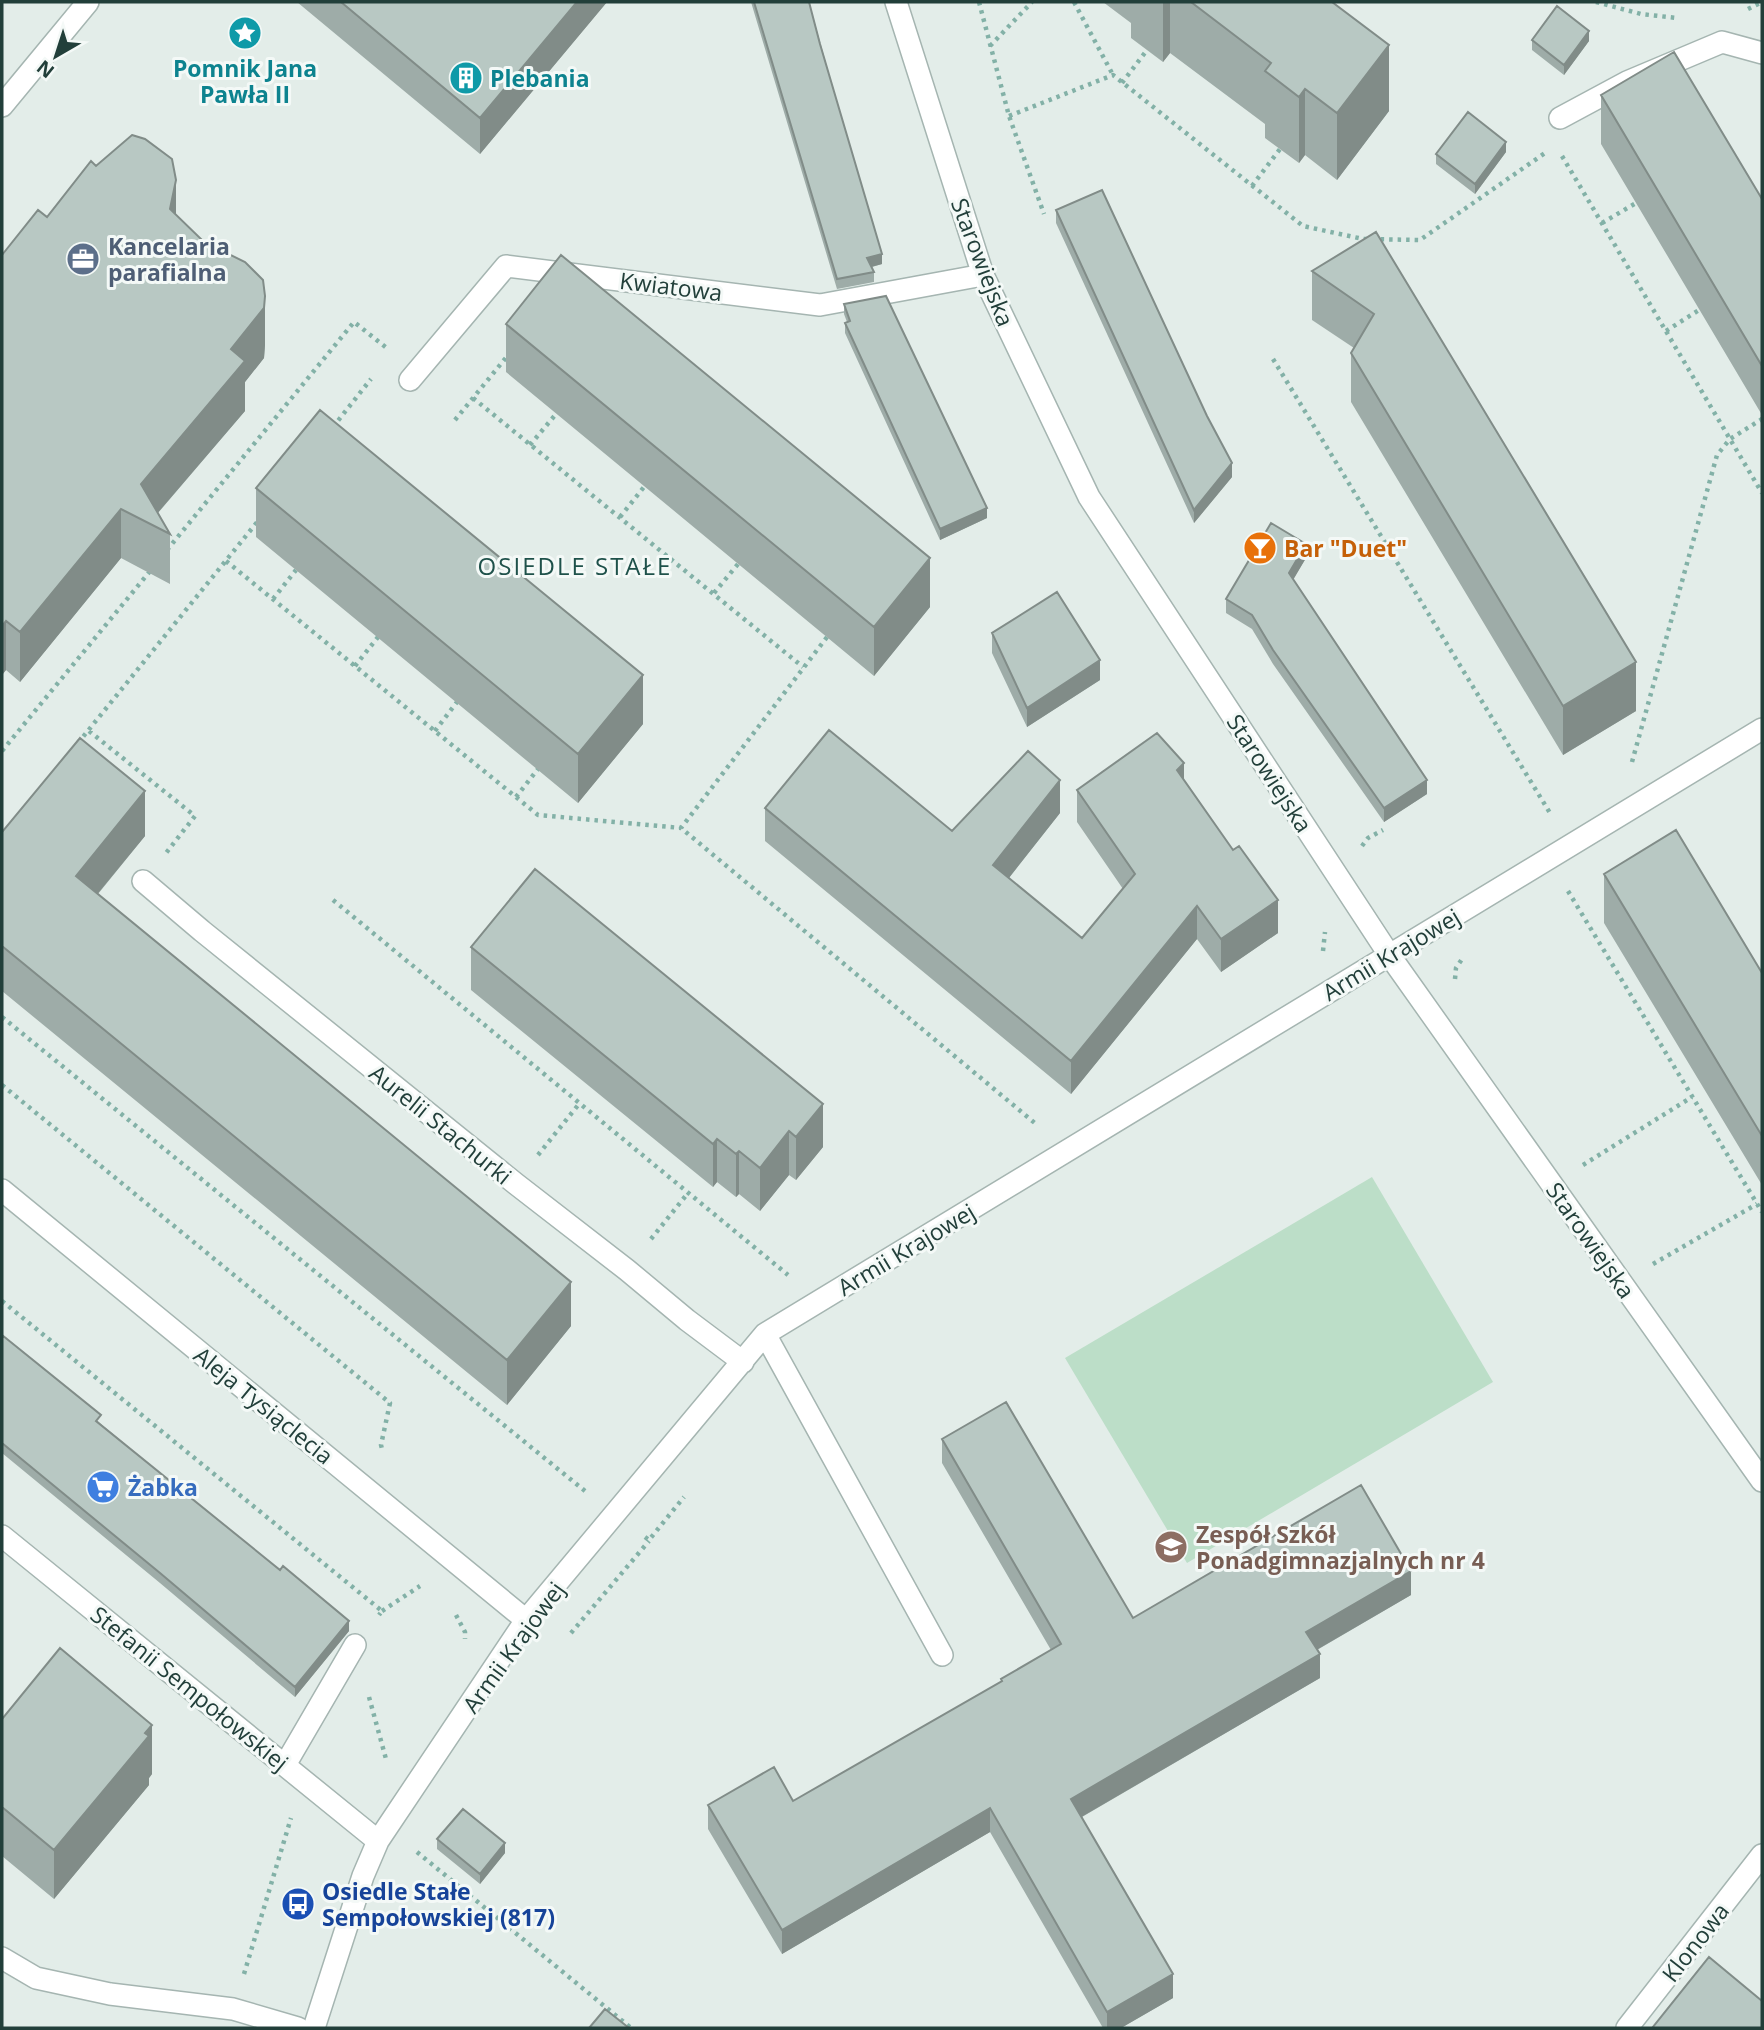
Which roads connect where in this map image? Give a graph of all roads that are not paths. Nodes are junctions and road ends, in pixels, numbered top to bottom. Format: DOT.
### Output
graph roads {
  1 [pos="88,2"];
  2 [pos="895,2"];
  3 [pos="1762,53"];
  4 [pos="2,106"];
  5 [pos="1560,118"];
  6 [pos="983,275"];
  7 [pos="410,380"];
  8 [pos="1762,729"];
  9 [pos="143,881"];
  10 [pos="1390,956"];
  11 [pos="2,1190"];
  12 [pos="765,1335"];
  13 [pos="743,1362"];
  14 [pos="1762,1481"];
  15 [pos="6,1546"];
  16 [pos="527,1620"];
  17 [pos="355,1644"];
  18 [pos="942,1655"];
  19 [pos="285,1765"];
  20 [pos="378,1841"];
  21 [pos="1762,1855"];
  22 [pos="2,1958"];
  23 [pos="298,2028"];
  24 [pos="314,2028"];
  25 [pos="1627,2028"];
  1 -- 4 [label="street"];
  2 -- 6 [label="street, Starowiejska"];
  3 -- 5 [label="street"];
  6 -- 7 [label="street, Kwiatowa"];
  6 -- 10 [label="street, Starowiejska"];
  8 -- 10 [label="street, Armii Krajowej"];
  9 -- 13 [label="street, Aurelii Stachurki"];
  10 -- 12 [label="street, Armii Krajowej"];
  10 -- 14 [label="street, Starowiejska"];
  11 -- 16 [label="street, Aleja Tysiąclecia"];
  12 -- 13 [label="street, Armii Krajowej"];
  12 -- 18 [label="street"];
  13 -- 16 [label="street, Armii Krajowej"];
  15 -- 19 [label="street, Stefanii Sempołowskiej"];
  16 -- 20 [label="street, Armii Krajowej"];
  17 -- 19 [label="street"];
  19 -- 20 [label="street, Stefanii Sempołowskiej"];
  20 -- 24 [label="street, Armii Krajowej"];
  21 -- 25 [label="street, Klonowa"];
  22 -- 23 [label="street"];
}
